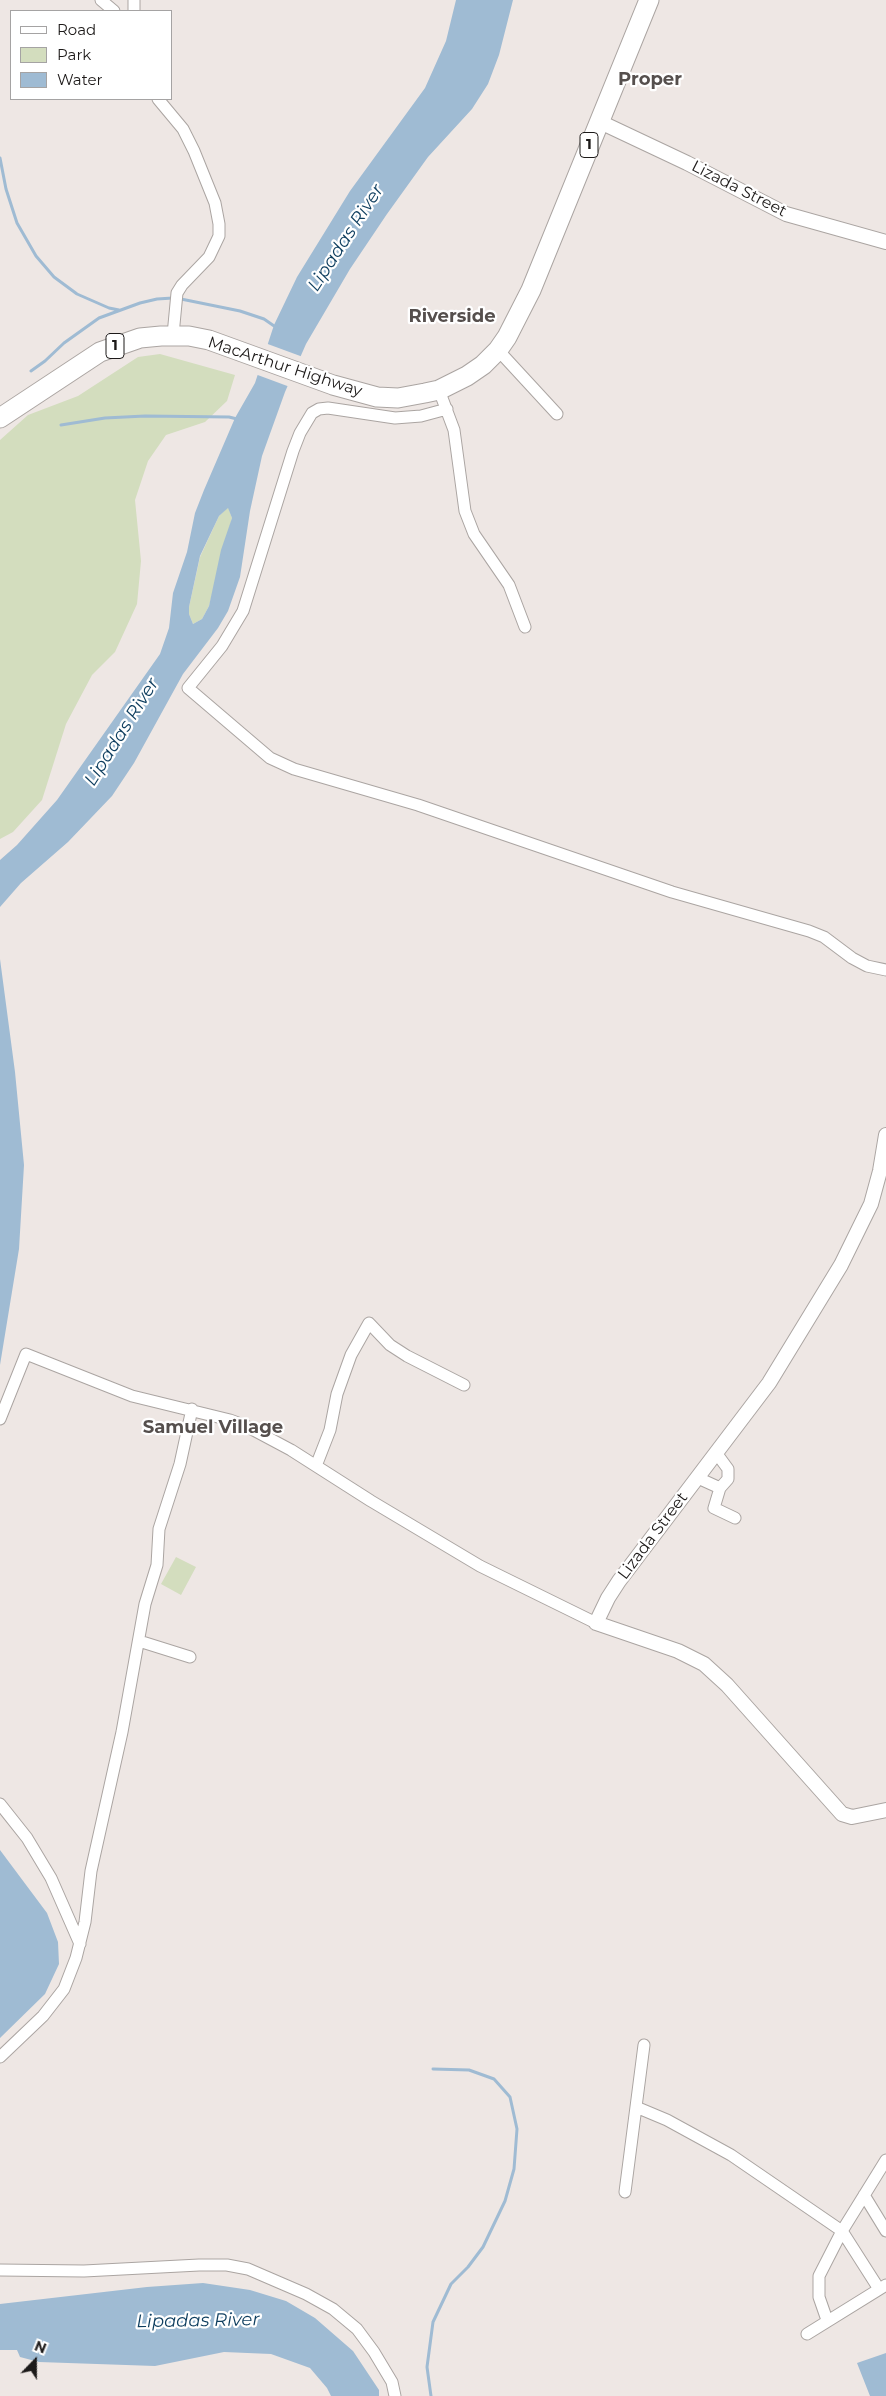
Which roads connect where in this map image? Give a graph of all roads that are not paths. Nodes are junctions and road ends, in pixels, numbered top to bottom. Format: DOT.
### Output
graph roads {
  1 [pos="101,0"];
  2 [pos="649,0"];
  3 [pos="113,10"];
  4 [pos="159,100"];
  5 [pos="598,121"];
  6 [pos="886,242"];
  7 [pos="173,335"];
  8 [pos="498,350"];
  9 [pos="439,390"];
  10 [pos="447,409"];
  11 [pos="558,414"];
  12 [pos="0,418"];
  13 [pos="525,628"];
  14 [pos="886,970"];
  15 [pos="886,1134"];
  16 [pos="464,1384"];
  17 [pos="192,1409"];
  18 [pos="0,1419"];
  19 [pos="717,1454"];
  20 [pos="316,1466"];
  21 [pos="698,1478"];
  22 [pos="720,1488"];
  23 [pos="735,1518"];
  24 [pos="596,1623"];
  25 [pos="139,1641"];
  26 [pos="190,1657"];
  27 [pos="0,1804"];
  28 [pos="886,1810"];
  29 [pos="80,1944"];
  30 [pos="644,2045"];
  31 [pos="0,2057"];
  32 [pos="636,2107"];
  33 [pos="885,2163"];
  34 [pos="625,2192"];
  35 [pos="864,2195"];
  36 [pos="886,2230"];
  37 [pos="842,2231"];
  38 [pos="0,2270"];
  39 [pos="882,2287"];
  40 [pos="828,2320"];
  41 [pos="807,2334"];
  42 [pos="395,2396"];
  1 -- 3 [label="street"];
  2 -- 5 [label="highway, MacArthur Highway / 1"];
  4 -- 7 [label="street"];
  5 -- 6 [label="street, Lizada Street"];
  5 -- 8 [label="highway, MacArthur Highway / 1"];
  7 -- 9 [label="highway, MacArthur Highway / 1"];
  7 -- 12 [label="highway, MacArthur Highway / 1"];
  8 -- 9 [label="highway, MacArthur Highway / 1"];
  8 -- 11 [label="street"];
  9 -- 10 [label="street"];
  10 -- 13 [label="street"];
  10 -- 14 [label="street"];
  15 -- 19 [label="street, Lizada Street"];
  16 -- 20 [label="street"];
  17 -- 18 [label="street"];
  17 -- 20 [label="street"];
  17 -- 25 [label="street"];
  19 -- 21 [label="street, Lizada Street"];
  19 -- 22 [label="street"];
  20 -- 24 [label="street"];
  21 -- 22 [label="street"];
  21 -- 24 [label="street, Lizada Street"];
  22 -- 23 [label="street"];
  24 -- 28 [label="street"];
  25 -- 26 [label="street"];
  25 -- 29 [label="street"];
  27 -- 29 [label="street"];
  29 -- 31 [label="street"];
  30 -- 32 [label="street"];
  32 -- 34 [label="street"];
  32 -- 37 [label="street"];
  33 -- 35 [label="street"];
  35 -- 36 [label="street"];
  35 -- 37 [label="street"];
  37 -- 39 [label="street"];
  37 -- 40 [label="street"];
  38 -- 42 [label="street"];
  39 -- 40 [label="street"];
  40 -- 41 [label="street"];
}
